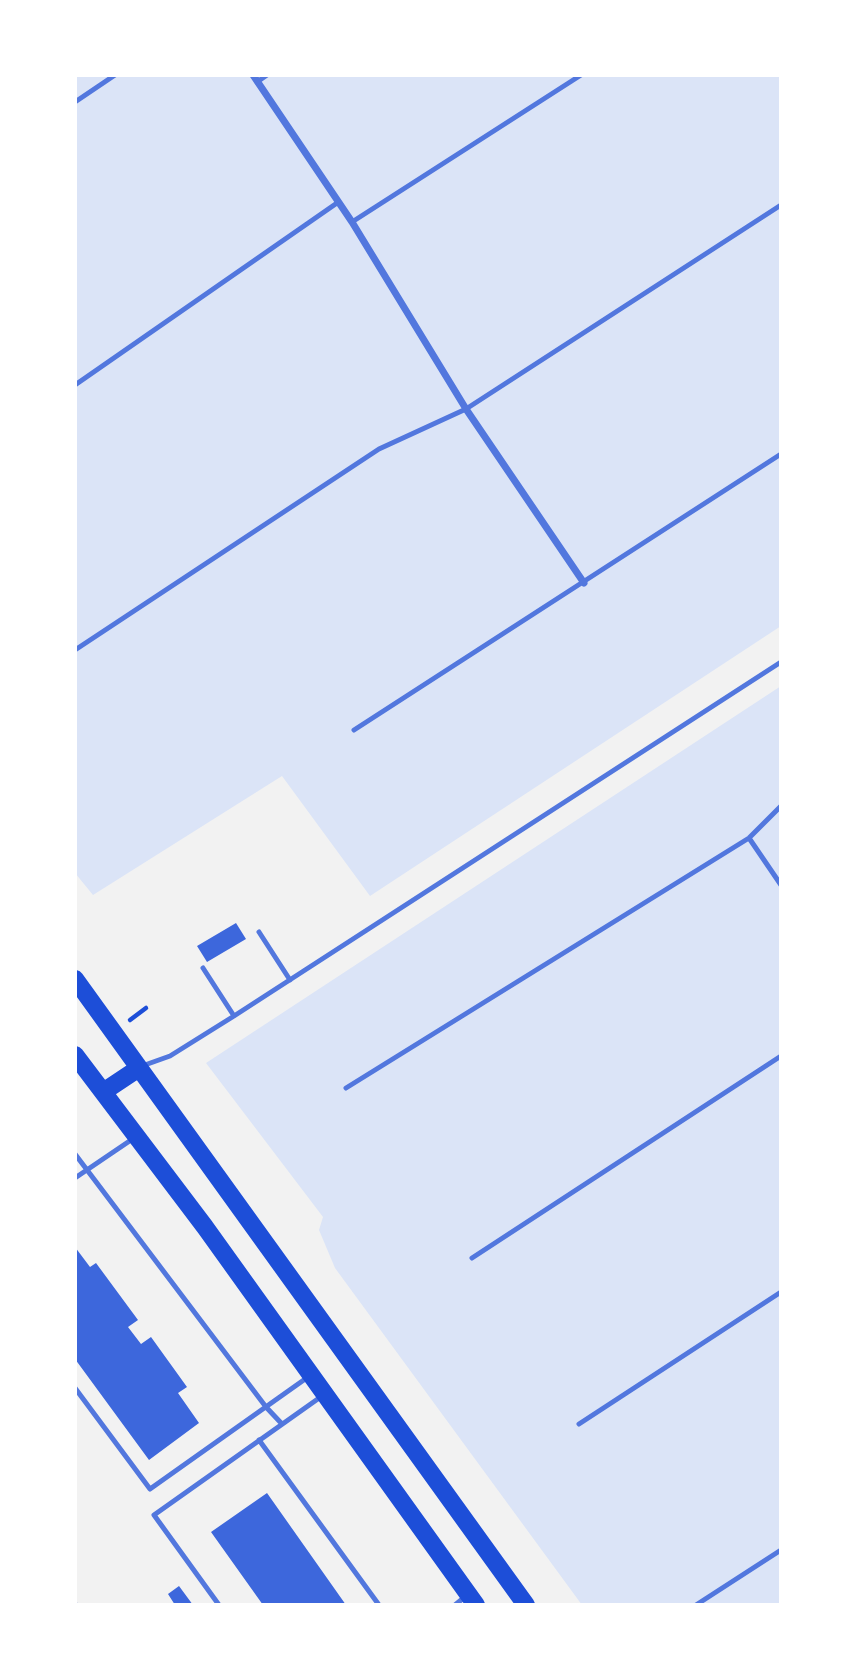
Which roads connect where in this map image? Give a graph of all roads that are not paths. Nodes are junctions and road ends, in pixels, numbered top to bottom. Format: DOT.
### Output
graph roads {
  1 [pos="114,75"];
  2 [pos="267,75"];
  3 [pos="581,75"];
  4 [pos="255,78"];
  5 [pos="75,102"];
  6 [pos="337,203"];
  7 [pos="781,205"];
  8 [pos="352,222"];
  9 [pos="75,385"];
  10 [pos="466,409"];
  11 [pos="781,454"];
  12 [pos="584,583"];
  13 [pos="75,650"];
  14 [pos="781,662"];
  15 [pos="354,730"];
  16 [pos="781,806"];
  17 [pos="748,838"];
  18 [pos="781,885"];
  19 [pos="259,932"];
  20 [pos="203,968"];
  21 [pos="75,979"];
  22 [pos="290,980"];
  23 [pos="234,1016"];
  24 [pos="75,1055"];
  25 [pos="781,1056"];
  26 [pos="139,1068"];
  27 [pos="346,1088"];
  28 [pos="103,1092"];
  29 [pos="136,1136"];
  30 [pos="75,1154"];
  31 [pos="86,1170"];
  32 [pos="75,1178"];
  33 [pos="472,1258"];
  34 [pos="781,1292"];
  35 [pos="311,1375"];
  36 [pos="75,1388"];
  37 [pos="325,1394"];
  38 [pos="266,1407"];
  39 [pos="282,1424"];
  40 [pos="579,1424"];
  41 [pos="259,1440"];
  42 [pos="781,1550"];
  43 [pos="467,1601"];
  44 [pos="219,1605"];
  45 [pos="379,1605"];
  46 [pos="526,1605"];
  47 [pos="696,1605"];
  1 -- 5 [label="lane"];
  2 -- 4 [label="lane"];
  3 -- 8 [label="lane"];
  4 -- 6 [label="street"];
  6 -- 8 [label="street"];
  6 -- 9 [label="lane"];
  7 -- 10 [label="lane"];
  8 -- 10 [label="street"];
  10 -- 12 [label="street"];
  10 -- 13 [label="lane"];
  11 -- 12 [label="lane"];
  12 -- 15 [label="lane"];
  14 -- 22 [label="lane"];
  16 -- 17 [label="lane"];
  17 -- 18 [label="lane"];
  17 -- 27 [label="lane"];
  19 -- 22 [label="lane"];
  20 -- 23 [label="lane"];
  21 -- 26 [label="main road"];
  22 -- 23 [label="lane"];
  23 -- 26 [label="lane"];
  24 -- 28 [label="main road"];
  25 -- 33 [label="lane"];
  26 -- 28 [label="main road"];
  26 -- 46 [label="main road"];
  28 -- 29 [label="main road"];
  29 -- 31 [label="lane"];
  29 -- 35 [label="main road"];
  30 -- 31 [label="lane"];
  31 -- 32 [label="lane"];
  31 -- 38 [label="lane"];
  34 -- 40 [label="lane"];
  35 -- 37 [label="main road"];
  35 -- 38 [label="lane"];
  36 -- 38 [label="lane"];
  37 -- 39 [label="lane"];
  37 -- 43 [label="main road"];
  38 -- 39 [label="lane"];
  39 -- 41 [label="lane"];
  41 -- 44 [label="lane"];
  41 -- 45 [label="lane"];
  42 -- 47 [label="lane"];
}
